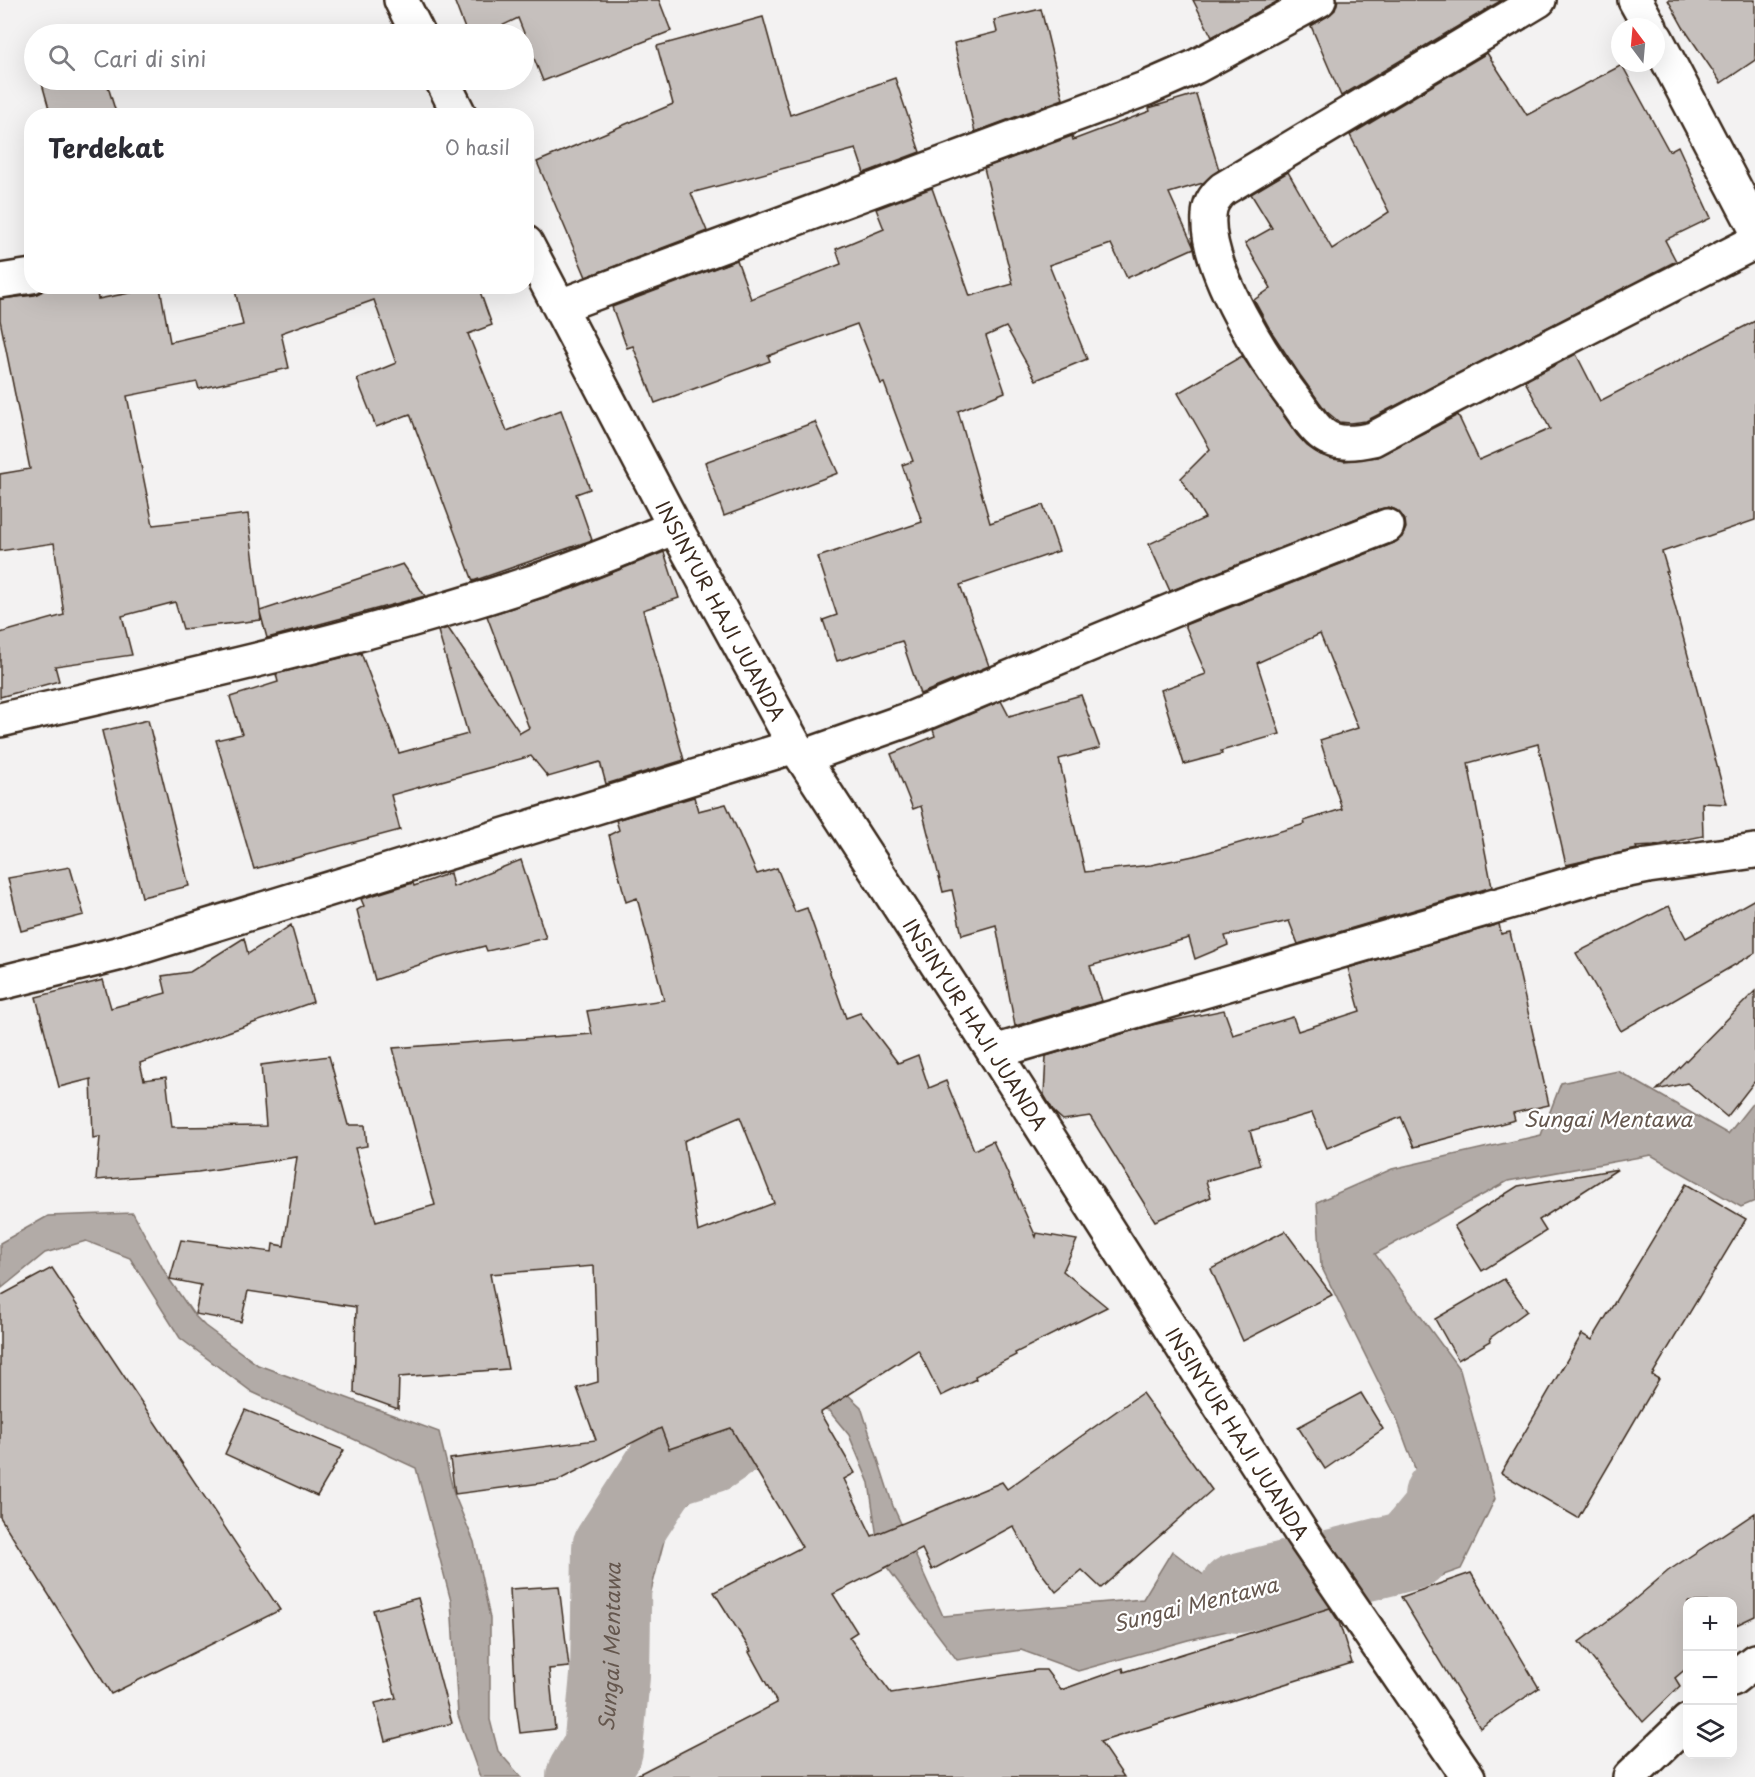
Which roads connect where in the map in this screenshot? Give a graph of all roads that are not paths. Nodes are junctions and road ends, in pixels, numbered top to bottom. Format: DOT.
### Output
graph roads {
  1 [pos="400,0"];
  2 [pos="1318,0"];
  3 [pos="1539,0"];
  4 [pos="1635,0"];
  5 [pos="1645,18"];
  6 [pos="413,24"];
  7 [pos="1665,55"];
  8 [pos="446,90"];
  9 [pos="456,108"];
  10 [pos="1755,226"];
  11 [pos="1755,242"];
  12 [pos="534,258"];
  13 [pos="24,277"];
  14 [pos="0,281"];
  15 [pos="560,306"];
  16 [pos="1387,526"];
  17 [pos="675,527"];
  18 [pos="0,720"];
  19 [pos="799,752"];
  20 [pos="1755,850"];
  21 [pos="0,983"];
  22 [pos="994,1052"];
  23 [pos="1755,1661"];
  24 [pos="1737,1675"];
  25 [pos="1683,1726"];
  26 [pos="1468,1777"];
  27 [pos="1630,1777"];
  1 -- 6 [label="street"];
  2 -- 15 [label="street"];
  3 -- 11 [label="street"];
  4 -- 5 [label="street"];
  7 -- 10 [label="street"];
  8 -- 9 [label="street"];
  12 -- 15 [label="street, INSINYUR HAJI JUANDA"];
  13 -- 14 [label="street"];
  15 -- 17 [label="street, INSINYUR HAJI JUANDA"];
  16 -- 19 [label="street"];
  17 -- 18 [label="street"];
  17 -- 19 [label="street, INSINYUR HAJI JUANDA"];
  19 -- 21 [label="street"];
  19 -- 22 [label="street, INSINYUR HAJI JUANDA"];
  20 -- 22 [label="street"];
  22 -- 26 [label="street, INSINYUR HAJI JUANDA"];
  23 -- 24 [label="street"];
  25 -- 27 [label="street"];
}
